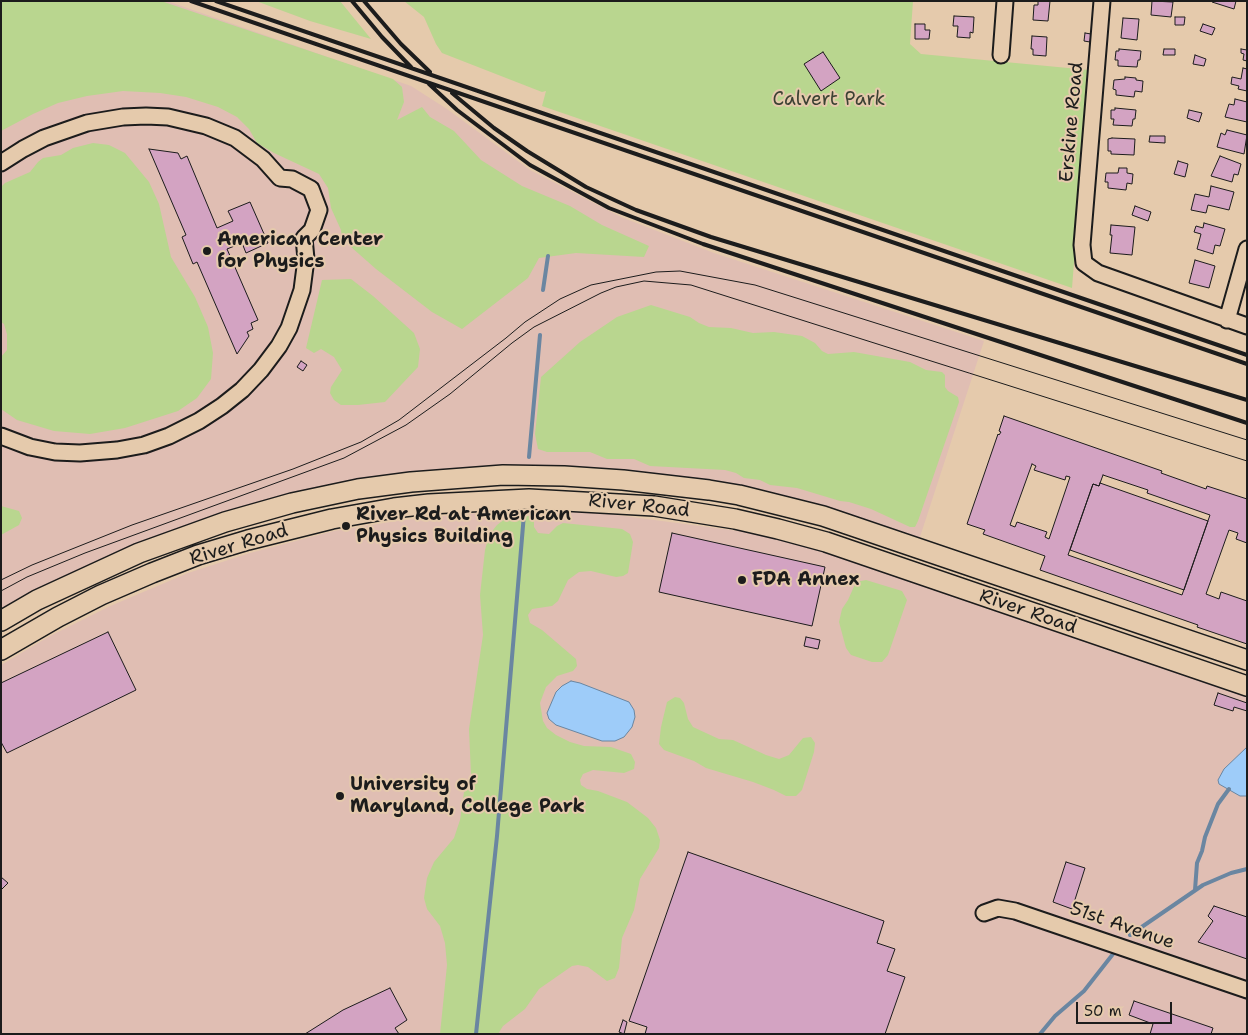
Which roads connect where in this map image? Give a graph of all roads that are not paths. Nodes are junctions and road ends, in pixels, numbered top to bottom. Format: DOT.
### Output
graph roads {
  1 [pos="1005,1"];
  2 [pos="1102,1"];
  3 [pos="1001,55"];
  4 [pos="1,163"];
  5 [pos="1247,249"];
  6 [pos="1227,320"];
  7 [pos="1247,326"];
  8 [pos="1,436"];
  9 [pos="1,621"];
  10 [pos="1,650"];
  11 [pos="1247,660"];
  12 [pos="1247,686"];
  13 [pos="984,913"];
  14 [pos="1247,990"];
  1 -- 3 [label="street"];
  2 -- 6 [label="street, Erskine Road"];
  4 -- 8 [label="street"];
  5 -- 6 [label="street"];
  6 -- 7 [label="street"];
  9 -- 11 [label="street, River Road"];
  10 -- 12 [label="street, River Road"];
  13 -- 14 [label="street, 51st Avenue"];
}
